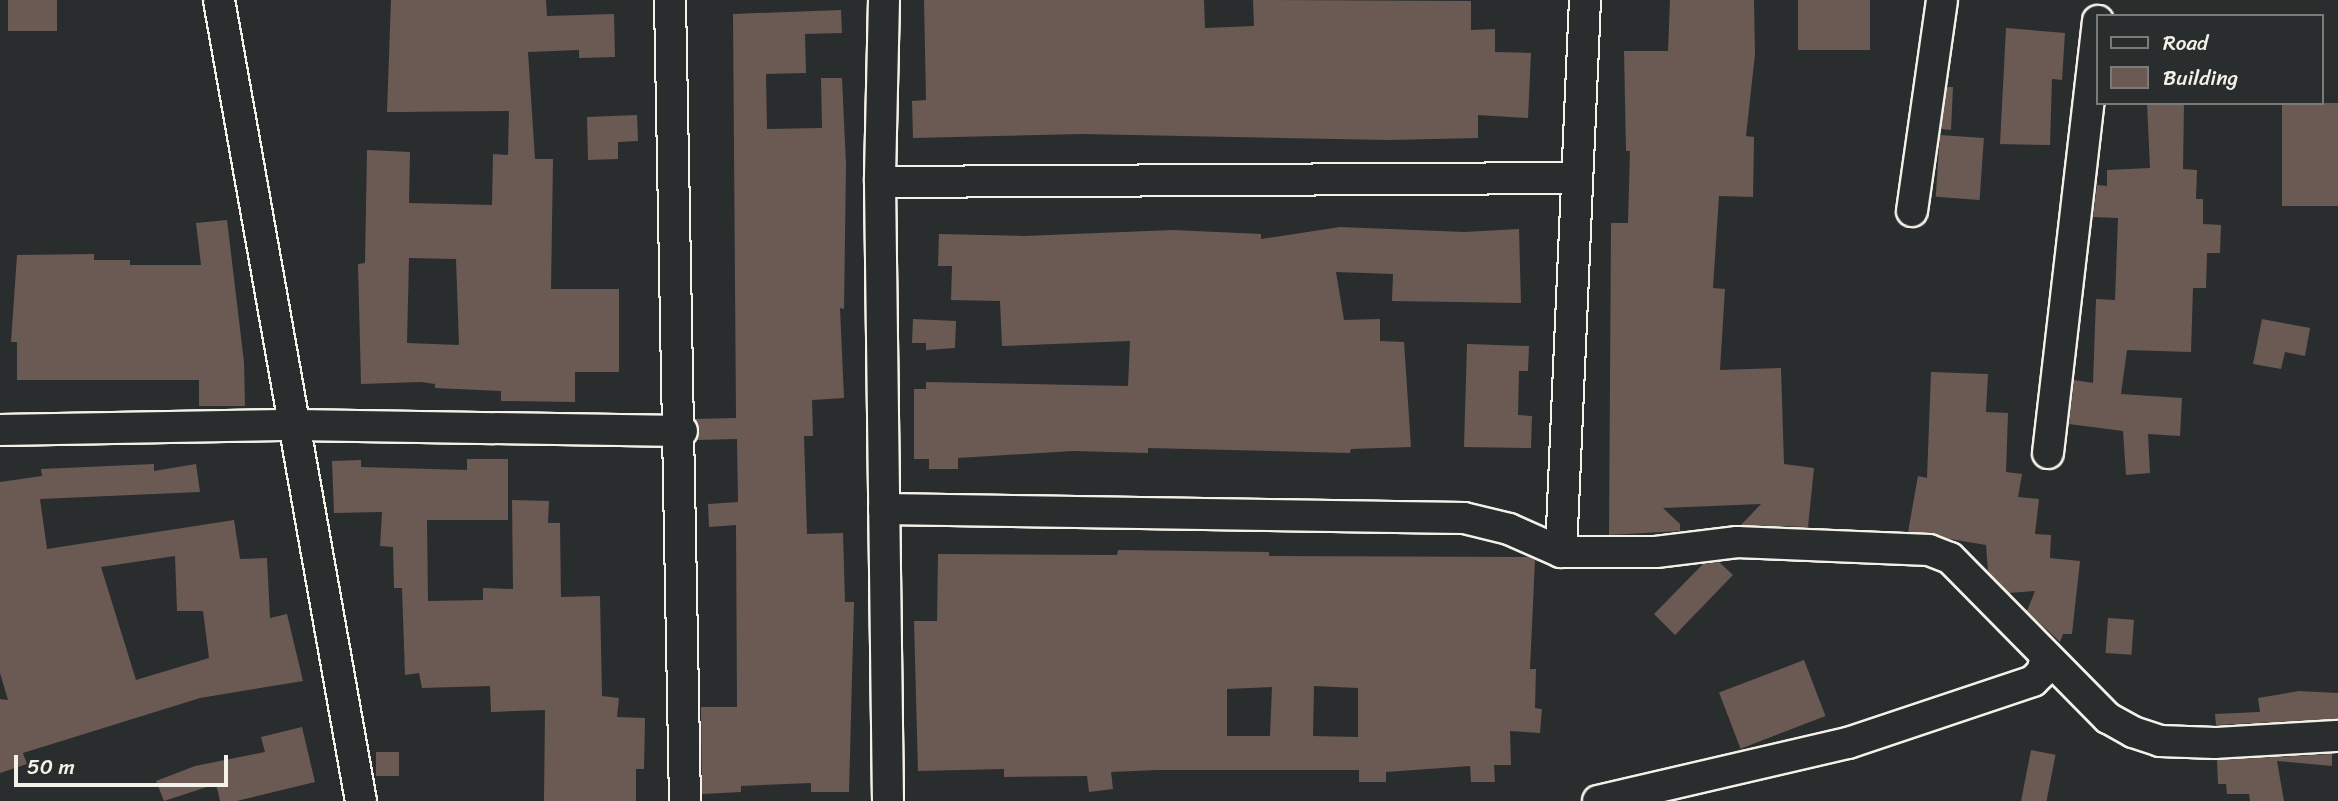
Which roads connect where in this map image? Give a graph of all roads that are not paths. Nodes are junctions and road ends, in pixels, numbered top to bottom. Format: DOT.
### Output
graph roads {
  1 [pos="219,0"];
  2 [pos="670,0"];
  3 [pos="884,0"];
  4 [pos="1585,0"];
  5 [pos="1942,0"];
  6 [pos="2096,38"];
  7 [pos="1574,178"];
  8 [pos="880,182"];
  9 [pos="1912,211"];
  10 [pos="296,425"];
  11 [pos="0,430"];
  12 [pos="682,431"];
  13 [pos="2048,453"];
  14 [pos="884,509"];
  15 [pos="1562,552"];
  16 [pos="2046,657"];
  17 [pos="2338,736"];
  18 [pos="361,801"];
  19 [pos="685,801"];
  20 [pos="888,801"];
  21 [pos="1598,801"];
  1 -- 10 [label="street"];
  2 -- 12 [label="street"];
  3 -- 8 [label="street"];
  4 -- 7 [label="street"];
  5 -- 9 [label="street"];
  6 -- 13 [label="street"];
  7 -- 8 [label="street"];
  7 -- 15 [label="street"];
  8 -- 14 [label="street"];
  10 -- 11 [label="street"];
  10 -- 12 [label="street"];
  10 -- 18 [label="street"];
  12 -- 19 [label="street"];
  14 -- 15 [label="street"];
  14 -- 20 [label="street"];
  15 -- 16 [label="street"];
  16 -- 17 [label="street"];
  16 -- 21 [label="street"];
}
